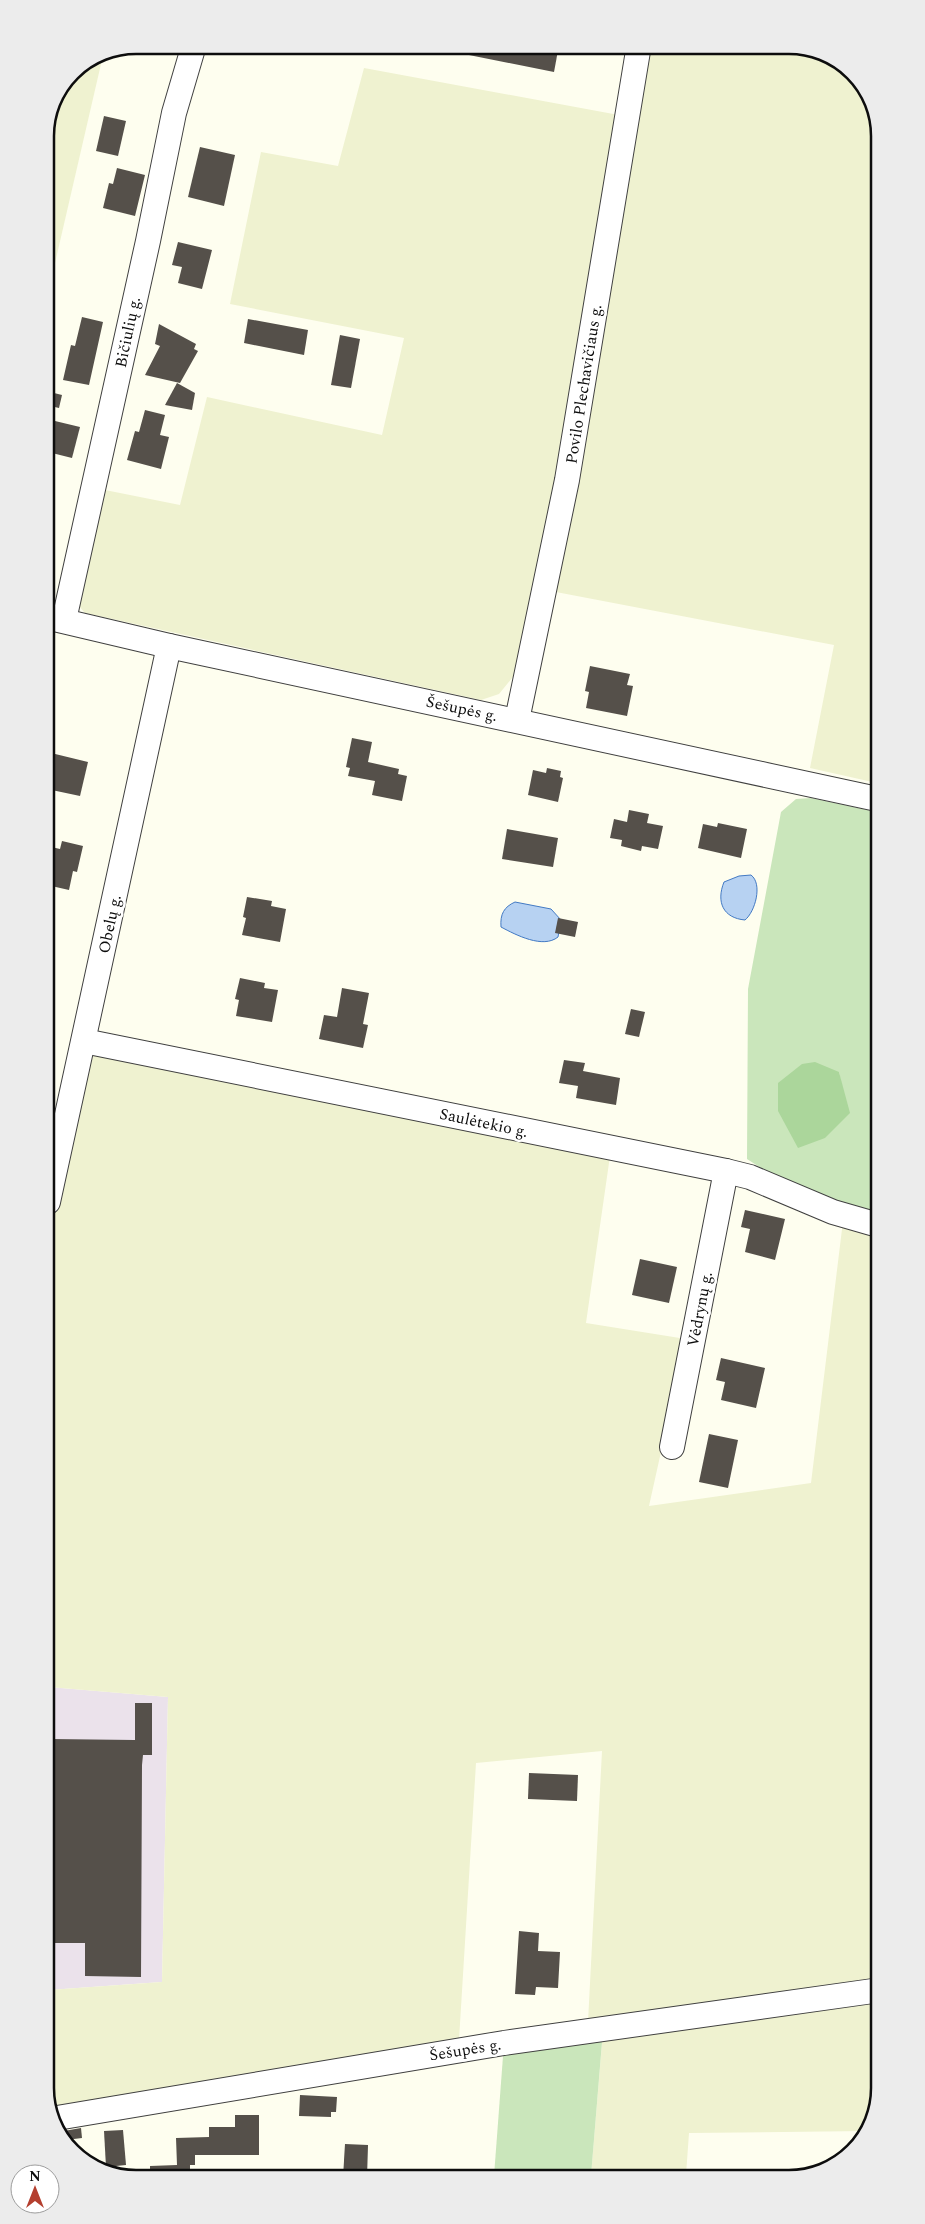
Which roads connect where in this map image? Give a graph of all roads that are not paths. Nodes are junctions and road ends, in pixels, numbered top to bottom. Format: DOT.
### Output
graph roads {
  1 [pos="191,54"];
  2 [pos="638,54"];
  3 [pos="55,619"];
  4 [pos="169,646"];
  5 [pos="518,720"];
  6 [pos="871,798"];
  7 [pos="84,1041"];
  8 [pos="726,1171"];
  9 [pos="54,1175"];
  10 [pos="871,1224"];
  11 [pos="672,1447"];
  12 [pos="871,1991"];
  13 [pos="59,2118"];
  1 -- 3 [label="street, Bičiulių g."];
  2 -- 5 [label="street, Povilo Plechavičiaus g."];
  3 -- 4 [label="street, Šešupės g."];
  4 -- 5 [label="street, Šešupės g."];
  4 -- 7 [label="street, Obelų g."];
  5 -- 6 [label="street, Šešupės g."];
  7 -- 8 [label="street, Saulėtekio g."];
  7 -- 9 [label="street, Obelų g."];
  8 -- 10 [label="street, Saulėtekio g."];
  8 -- 11 [label="street, Vėdrynų g."];
  12 -- 13 [label="street, Šešupės g."];
}
